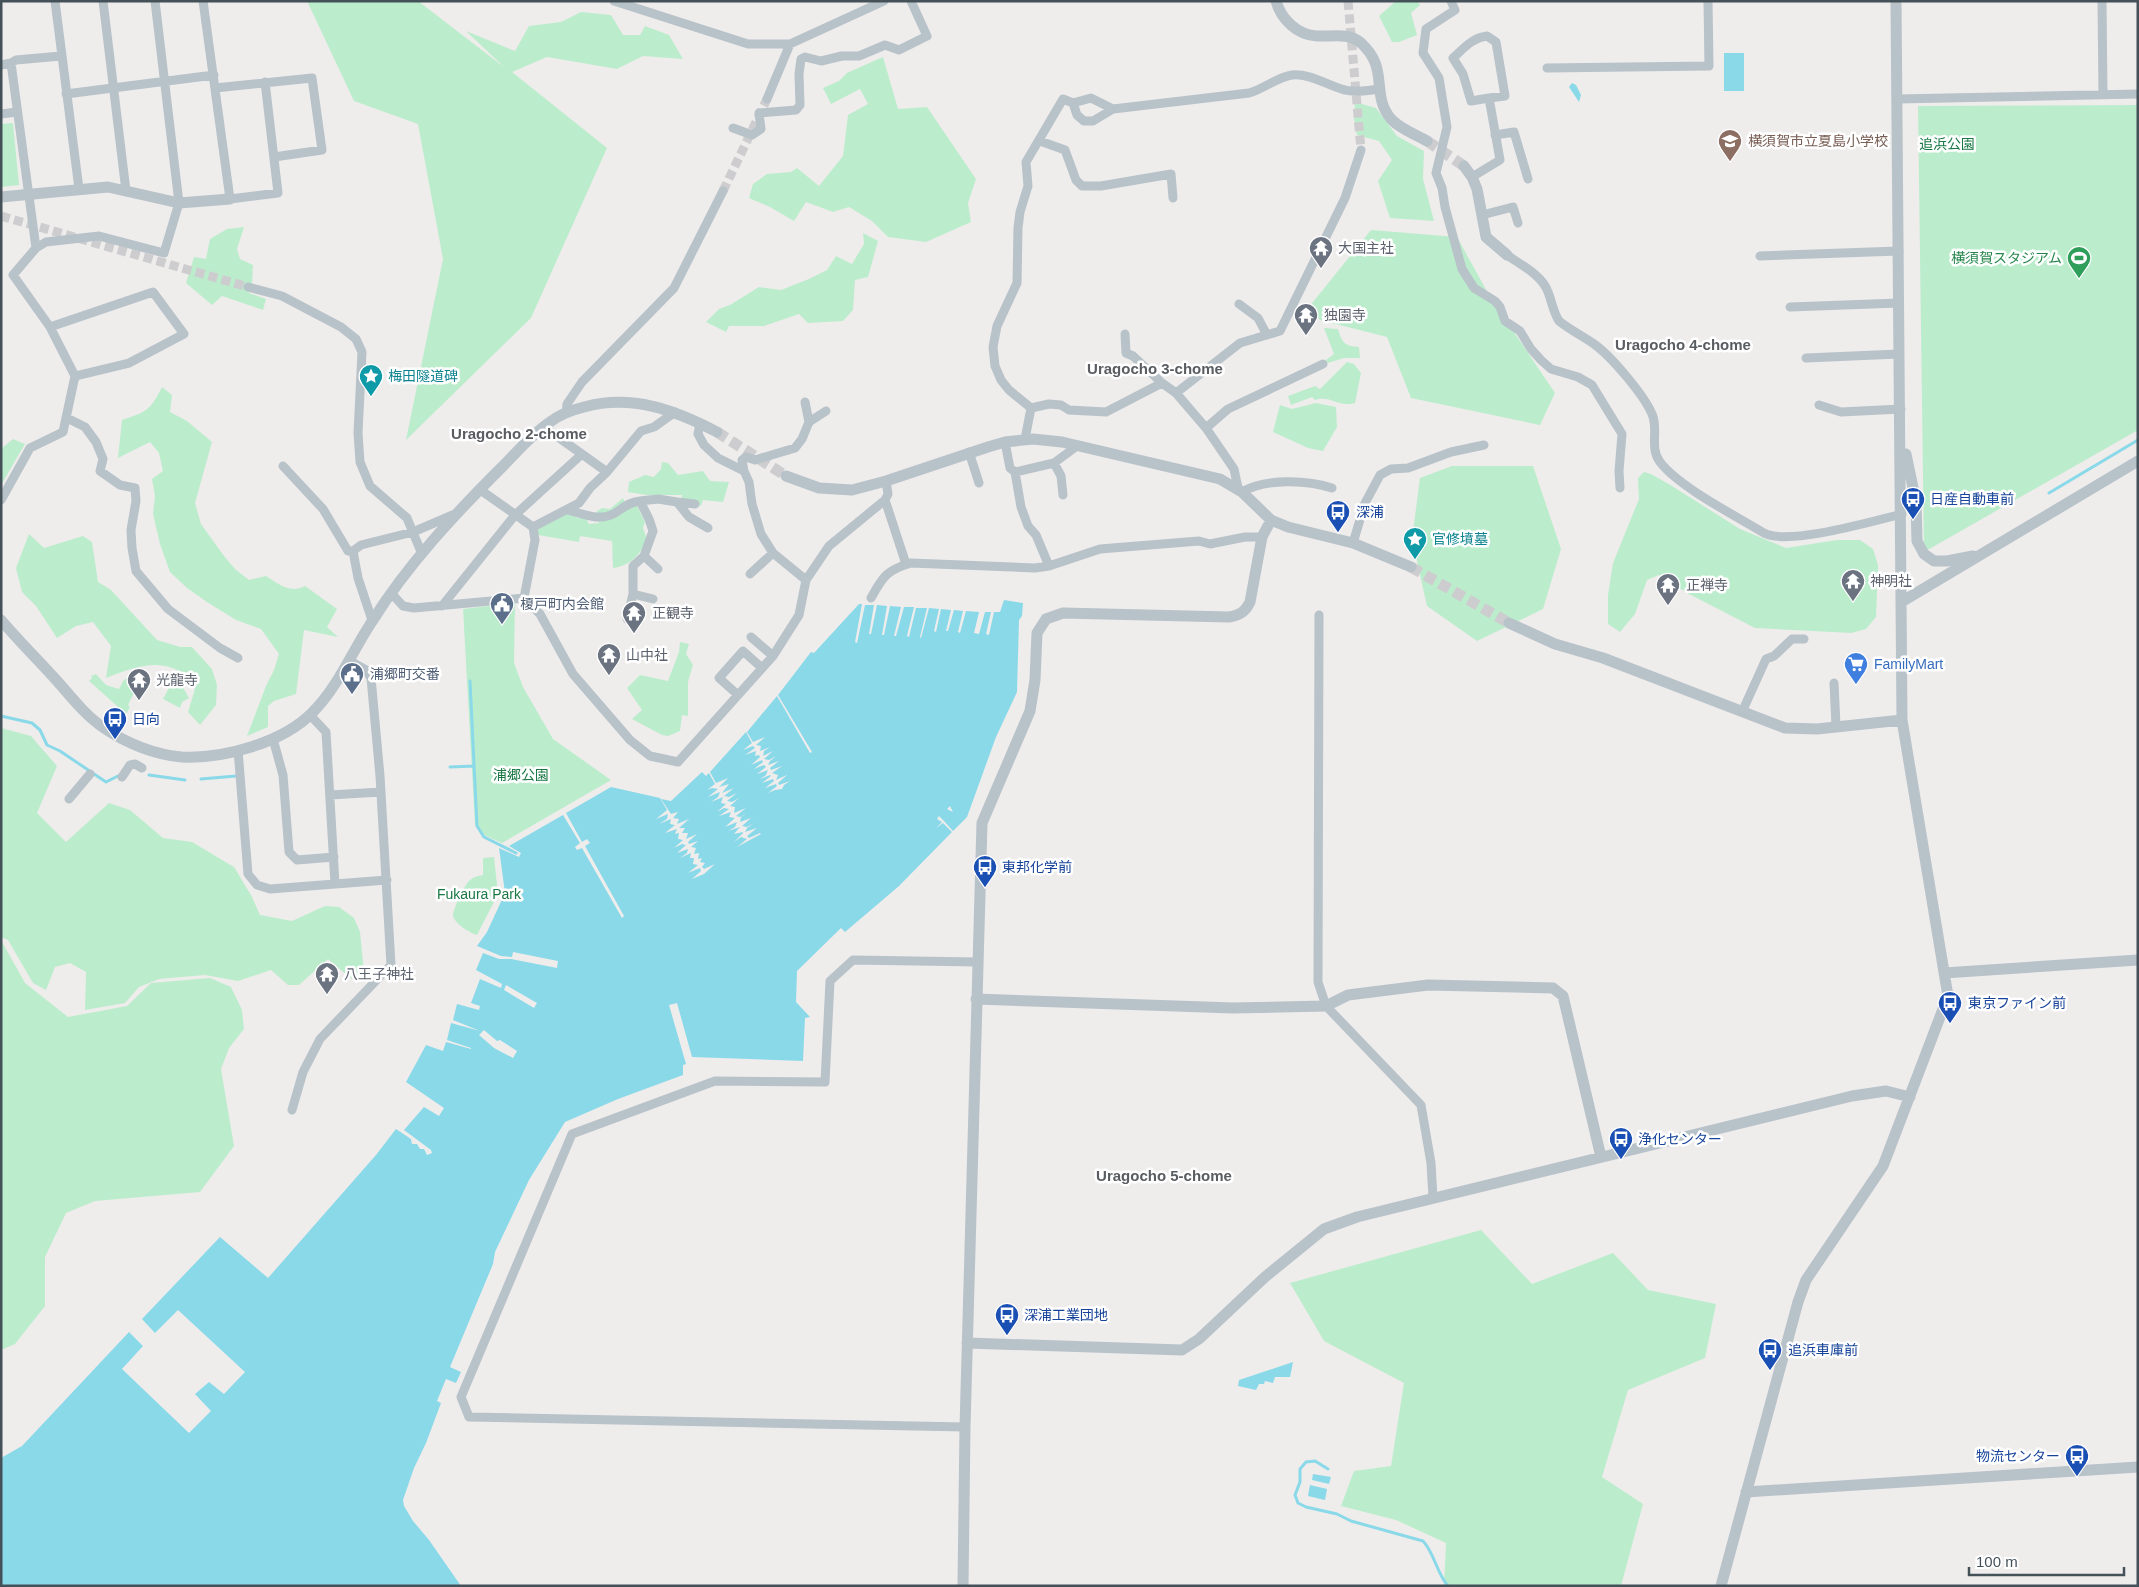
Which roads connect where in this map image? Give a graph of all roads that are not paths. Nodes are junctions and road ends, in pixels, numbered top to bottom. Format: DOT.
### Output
graph roads {
  1 [pos="54,1"];
  2 [pos="103,1"];
  3 [pos="155,1"];
  4 [pos="203,1"];
  5 [pos="614,1"];
  6 [pos="884,1"];
  7 [pos="911,1"];
  8 [pos="1276,1"];
  9 [pos="1451,1"];
  10 [pos="1708,1"];
  11 [pos="1896,1"];
  12 [pos="2102,1"];
  13 [pos="790,44"];
  14 [pos="61,56"];
  15 [pos="6,64"];
  16 [pos="1547,68"];
  17 [pos="214,75"];
  18 [pos="165,81"];
  19 [pos="265,82"];
  20 [pos="114,88"];
  21 [pos="215,88"];
  22 [pos="1380,90"];
  23 [pos="66,94"];
  24 [pos="2103,94"];
  25 [pos="2138,94"];
  26 [pos="1489,98"];
  27 [pos="767,99"];
  28 [pos="1897,99"];
  29 [pos="1073,103"];
  30 [pos="1113,109"];
  31 [pos="17,112"];
  32 [pos="1,114"];
  33 [pos="733,128"];
  34 [pos="1495,135"];
  35 [pos="1040,141"];
  36 [pos="1427,141"];
  37 [pos="1361,150"];
  38 [pos="274,157"];
  39 [pos="1464,166"];
  40 [pos="1472,177"];
  41 [pos="1528,179"];
  42 [pos="78,189"];
  43 [pos="126,190"];
  44 [pos="723,191"];
  45 [pos="28,194"];
  46 [pos="1,197"];
  47 [pos="1173,198"];
  48 [pos="230,199"];
  49 [pos="178,203"];
  50 [pos="1482,215"];
  51 [pos="1518,222"];
  52 [pos="36,248"];
  53 [pos="1899,251"];
  54 [pos="1507,255"];
  55 [pos="1760,256"];
  56 [pos="248,287"];
  57 [pos="1899,303"];
  58 [pos="1239,304"];
  59 [pos="1790,307"];
  60 [pos="50,327"];
  61 [pos="1125,334"];
  62 [pos="1267,334"];
  63 [pos="1900,354"];
  64 [pos="1806,358"];
  65 [pos="1323,364"];
  66 [pos="75,376"];
  67 [pos="1162,383"];
  68 [pos="1176,393"];
  69 [pos="805,402"];
  70 [pos="1819,405"];
  71 [pos="1031,408"];
  72 [pos="1900,409"];
  73 [pos="826,411"];
  74 [pos="675,412"];
  75 [pos="566,413"];
  76 [pos="67,418"];
  77 [pos="809,422"];
  78 [pos="700,423"];
  79 [pos="544,427"];
  80 [pos="1206,428"];
  81 [pos="1901,428"];
  82 [pos="717,432"];
  83 [pos="1025,440"];
  84 [pos="1005,442"];
  85 [pos="1484,445"];
  86 [pos="1077,446"];
  87 [pos="969,452"];
  88 [pos="582,454"];
  89 [pos="2138,461"];
  90 [pos="1054,463"];
  91 [pos="283,466"];
  92 [pos="744,471"];
  93 [pos="607,472"];
  94 [pos="1015,472"];
  95 [pos="786,476"];
  96 [pos="886,481"];
  97 [pos="979,483"];
  98 [pos="1332,488"];
  99 [pos="1620,488"];
  100 [pos="480,490"];
  101 [pos="1240,490"];
  102 [pos="1064,495"];
  103 [pos="1,500"];
  104 [pos="884,500"];
  105 [pos="640,501"];
  106 [pos="677,502"];
  107 [pos="695,504"];
  108 [pos="568,510"];
  109 [pos="459,512"];
  110 [pos="1902,514"];
  111 [pos="515,515"];
  112 [pos="1271,520"];
  113 [pos="533,527"];
  114 [pos="708,528"];
  115 [pos="413,532"];
  116 [pos="1262,537"];
  117 [pos="1353,543"];
  118 [pos="353,551"];
  119 [pos="773,553"];
  120 [pos="422,554"];
  121 [pos="1982,554"];
  122 [pos="644,556"];
  123 [pos="906,564"];
  124 [pos="1049,566"];
  125 [pos="1411,567"];
  126 [pos="658,570"];
  127 [pos="750,574"];
  128 [pos="806,580"];
  129 [pos="392,594"];
  130 [pos="633,594"];
  131 [pos="524,598"];
  132 [pos="871,598"];
  133 [pos="653,599"];
  134 [pos="1902,601"];
  135 [pos="442,606"];
  136 [pos="1319,615"];
  137 [pos="627,619"];
  138 [pos="1,620"];
  139 [pos="372,620"];
  140 [pos="1509,623"];
  141 [pos="750,637"];
  142 [pos="1804,639"];
  143 [pos="773,656"];
  144 [pos="238,658"];
  145 [pos="350,661"];
  146 [pos="762,668"];
  147 [pos="1834,683"];
  148 [pos="738,695"];
  149 [pos="1742,712"];
  150 [pos="310,715"];
  151 [pos="1902,720"];
  152 [pos="1836,726"];
  153 [pos="273,739"];
  154 [pos="238,750"];
  155 [pos="142,768"];
  156 [pos="90,774"];
  157 [pos="122,777"];
  158 [pos="381,792"];
  159 [pos="330,795"];
  160 [pos="69,799"];
  161 [pos="334,857"];
  162 [pos="387,880"];
  163 [pos="335,884"];
  164 [pos="2138,960"];
  165 [pos="977,962"];
  166 [pos="1944,973"];
  167 [pos="976,999"];
  168 [pos="1326,1006"];
  169 [pos="1910,1097"];
  170 [pos="292,1110"];
  171 [pos="1602,1157"];
  172 [pos="1433,1198"];
  173 [pos="967,1343"];
  174 [pos="965,1427"];
  175 [pos="2138,1467"];
  176 [pos="1746,1492"];
  177 [pos="963,1586"];
  178 [pos="1721,1586"];
  1 -- 14 [label="street"];
  2 -- 20 [label="street"];
  3 -- 18 [label="street"];
  4 -- 17 [label="street"];
  5 -- 13 [label="street"];
  6 -- 13 [label="street"];
  7 -- 33 [label="street"];
  8 -- 22 [label="street"];
  9 -- 99 [label="street"];
  10 -- 16 [label="street"];
  11 -- 28 [label="street"];
  12 -- 24 [label="street"];
  13 -- 27 [label="street"];
  14 -- 15 [label="street"];
  14 -- 23 [label="street"];
  15 -- 31 [label="street"];
  17 -- 18 [label="street"];
  17 -- 21 [label="street"];
  18 -- 20 [label="street"];
  18 -- 49 [label="street"];
  19 -- 21 [label="street"];
  19 -- 38 [label="street"];
  19 -- 38 [label="street"];
  20 -- 23 [label="street"];
  20 -- 43 [label="street"];
  21 -- 48 [label="street"];
  22 -- 30 [label="street"];
  22 -- 36 [label="street"];
  23 -- 42 [label="street"];
  24 -- 25 [label="street"];
  24 -- 28 [label="street"];
  26 -- 26 [label="street"];
  26 -- 34 [label="street"];
  28 -- 53 [label="street"];
  29 -- 30 [label="street"];
  29 -- 30 [label="street"];
  29 -- 35 [label="street"];
  31 -- 32 [label="street"];
  31 -- 45 [label="street"];
  34 -- 40 [label="street"];
  34 -- 41 [label="street"];
  35 -- 47 [label="street"];
  35 -- 71 [label="street"];
  37 -- 62 [label="street"];
  38 -- 48 [label="street"];
  39 -- 40 [label="street"];
  40 -- 50 [label="street"];
  42 -- 43 [label="street"];
  42 -- 45 [label="street"];
  43 -- 49 [label="street"];
  44 -- 75 [label="street"];
  45 -- 46 [label="street"];
  45 -- 52 [label="street"];
  48 -- 49 [label="street"];
  49 -- 52 [label="street"];
  50 -- 51 [label="street"];
  50 -- 54 [label="street"];
  52 -- 60 [label="street"];
  53 -- 55 [label="street"];
  53 -- 57 [label="street"];
  54 -- 110 [label="street"];
  56 -- 115 [label="street"];
  57 -- 59 [label="street"];
  57 -- 63 [label="street"];
  58 -- 62 [label="street"];
  60 -- 66 [label="street"];
  60 -- 66 [label="street"];
  61 -- 67 [label="street"];
  62 -- 68 [label="street"];
  63 -- 64 [label="street"];
  63 -- 72 [label="street"];
  65 -- 80 [label="street"];
  66 -- 76 [label="street"];
  67 -- 68 [label="street"];
  67 -- 71 [label="street"];
  68 -- 80 [label="street"];
  69 -- 77 [label="street"];
  70 -- 72 [label="street"];
  71 -- 83 [label="street"];
  72 -- 81 [label="street"];
  73 -- 77 [label="street"];
  74 -- 75 [label="street"];
  74 -- 78 [label="street"];
  74 -- 93 [label="street"];
  75 -- 79 [label="street"];
  76 -- 103 [label="street"];
  76 -- 144 [label="street"];
  77 -- 92 [label="street"];
  78 -- 82 [label="street"];
  78 -- 92 [label="street"];
  79 -- 88 [label="street"];
  79 -- 100 [label="street"];
  80 -- 101 [label="street"];
  81 -- 110 [label="street"];
  81 -- 121 [label="street"];
  83 -- 84 [label="street"];
  83 -- 86 [label="street"];
  84 -- 87 [label="street"];
  84 -- 94 [label="street"];
  85 -- 117 [label="street"];
  86 -- 90 [label="street"];
  86 -- 101 [label="street"];
  87 -- 96 [label="street"];
  87 -- 97 [label="street"];
  88 -- 93 [label="street"];
  88 -- 111 [label="street"];
  89 -- 121 [label="street"];
  90 -- 94 [label="street"];
  90 -- 102 [label="street"];
  91 -- 118 [label="street"];
  92 -- 119 [label="street"];
  93 -- 108 [label="street"];
  94 -- 124 [label="street"];
  95 -- 96 [label="street"];
  96 -- 104 [label="street"];
  98 -- 101 [label="street"];
  100 -- 109 [label="street"];
  100 -- 111 [label="street"];
  101 -- 112 [label="street"];
  104 -- 123 [label="street"];
  104 -- 128 [label="street"];
  105 -- 106 [label="street"];
  105 -- 108 [label="street"];
  105 -- 122 [label="street"];
  106 -- 107 [label="street"];
  106 -- 114 [label="street"];
  108 -- 113 [label="street"];
  109 -- 115 [label="street"];
  109 -- 120 [label="street"];
  110 -- 134 [label="street"];
  111 -- 113 [label="street"];
  111 -- 135 [label="street"];
  112 -- 116 [label="street"];
  112 -- 117 [label="street"];
  113 -- 131 [label="street"];
  115 -- 118 [label="street"];
  115 -- 120 [label="street"];
  116 -- 124 [label="street"];
  116 -- 165 [label="street"];
  117 -- 125 [label="street"];
  118 -- 139 [label="street"];
  119 -- 127 [label="street"];
  119 -- 128 [label="street"];
  120 -- 129 [label="street"];
  121 -- 134 [label="street"];
  122 -- 126 [label="street"];
  122 -- 130 [label="street"];
  123 -- 124 [label="street"];
  123 -- 132 [label="street"];
  128 -- 143 [label="street"];
  129 -- 135 [label="street"];
  129 -- 139 [label="street"];
  130 -- 133 [label="street"];
  130 -- 137 [label="street"];
  131 -- 135 [label="street"];
  131 -- 148 [label="street"];
  134 -- 151 [label="street"];
  136 -- 168 [label="street"];
  138 -- 154 [label="street"];
  139 -- 145 [label="street"];
  140 -- 149 [label="street"];
  141 -- 143 [label="street"];
  142 -- 149 [label="street"];
  143 -- 146 [label="street"];
  145 -- 150 [label="street"];
  145 -- 158 [label="street"];
  146 -- 148 [label="street"];
  146 -- 148 [label="street"];
  147 -- 152 [label="street"];
  149 -- 152 [label="street"];
  150 -- 153 [label="street"];
  150 -- 159 [label="street"];
  151 -- 152 [label="street"];
  151 -- 166 [label="street"];
  153 -- 154 [label="street"];
  153 -- 161 [label="street"];
  154 -- 163 [label="street"];
  155 -- 157 [label="street"];
  156 -- 160 [label="street"];
  158 -- 159 [label="street"];
  158 -- 162 [label="street"];
  159 -- 161 [label="street"];
  161 -- 163 [label="street"];
  162 -- 163 [label="street"];
  162 -- 170 [label="street"];
  164 -- 166 [label="street"];
  165 -- 167 [label="street"];
  165 -- 174 [label="street"];
  166 -- 169 [label="street"];
  167 -- 168 [label="street"];
  167 -- 173 [label="street"];
  168 -- 171 [label="street"];
  168 -- 172 [label="street"];
  169 -- 171 [label="street"];
  169 -- 176 [label="street"];
  171 -- 172 [label="street"];
  172 -- 173 [label="street"];
  173 -- 174 [label="street"];
  174 -- 177 [label="street"];
  175 -- 176 [label="street"];
  176 -- 178 [label="street"];
}
